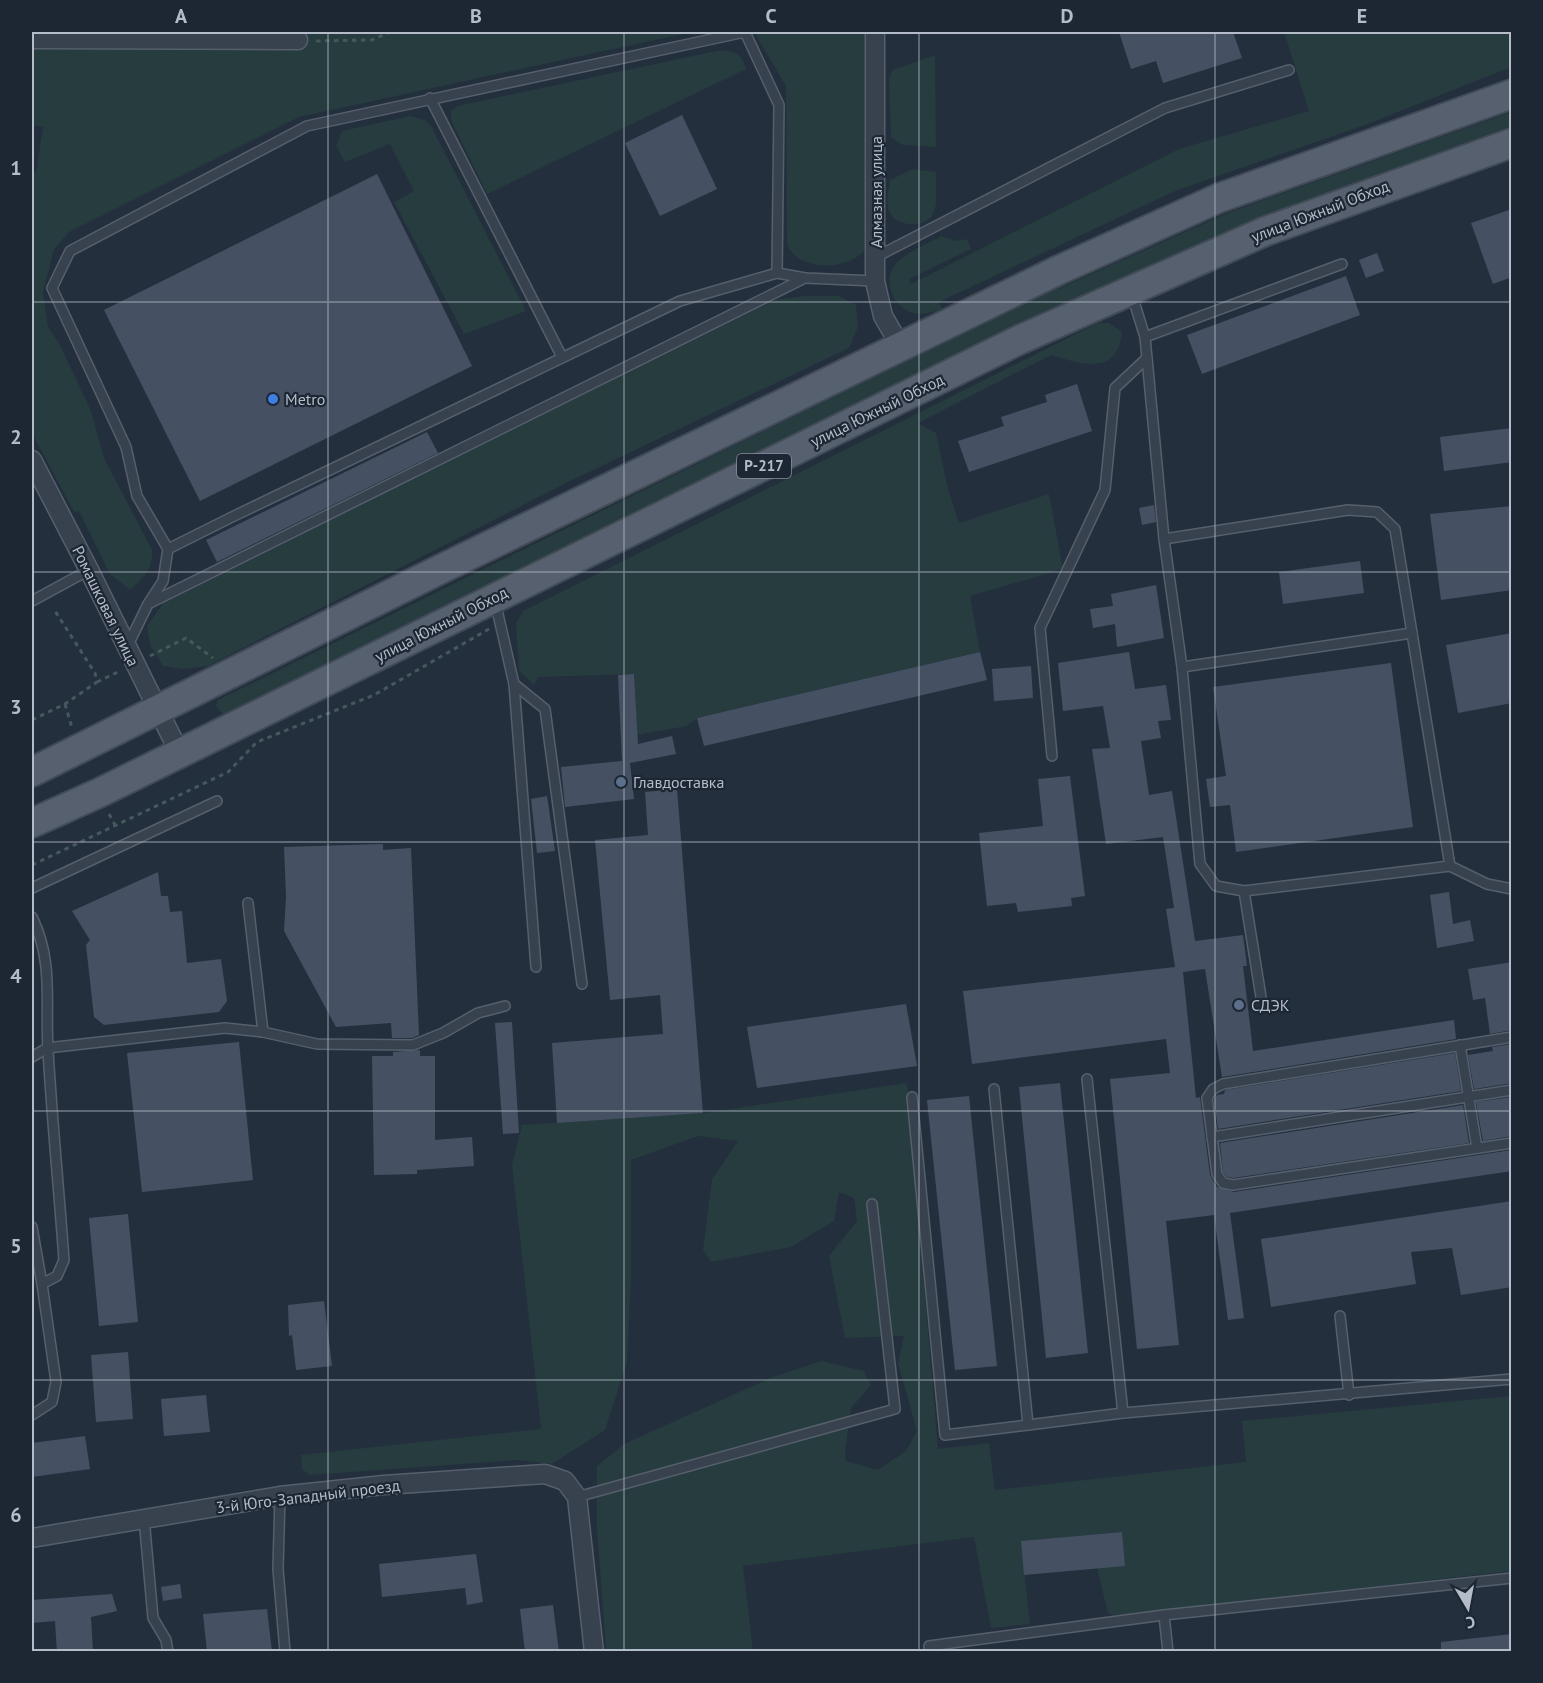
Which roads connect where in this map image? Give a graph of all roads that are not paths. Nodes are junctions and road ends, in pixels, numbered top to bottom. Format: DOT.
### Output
graph roads {
  1 [pos="875,32"];
  2 [pos="32,39"];
  3 [pos="298,40"];
  4 [pos="1289,70"];
  5 [pos="1512,94"];
  6 [pos="430,98"];
  7 [pos="1512,143"];
  8 [pos="876,257"];
  9 [pos="1342,264"];
  10 [pos="777,273"];
  11 [pos="805,278"];
  12 [pos="875,281"];
  13 [pos="1130,289"];
  14 [pos="1144,337"];
  15 [pos="901,347"];
  16 [pos="562,357"];
  17 [pos="1147,358"];
  18 [pos="32,460"];
  19 [pos="1164,539"];
  20 [pos="168,549"];
  21 [pos="89,570"];
  22 [pos="32,601"];
  23 [pos="148,604"];
  24 [pos="497,610"];
  25 [pos="1412,633"];
  26 [pos="127,648"];
  27 [pos="1182,667"];
  28 [pos="514,684"];
  29 [pos="157,709"];
  30 [pos="179,752"];
  31 [pos="1052,756"];
  32 [pos="32,772"];
  33 [pos="217,801"];
  34 [pos="32,823"];
  35 [pos="1450,866"];
  36 [pos="32,888"];
  37 [pos="1512,890"];
  38 [pos="1244,891"];
  39 [pos="248,903"];
  40 [pos="32,917"];
  41 [pos="536,967"];
  42 [pos="582,984"];
  43 [pos="1261,997"];
  44 [pos="505,1006"];
  45 [pos="263,1032"];
  46 [pos="1512,1037"];
  47 [pos="1460,1045"];
  48 [pos="47,1047"];
  49 [pos="32,1057"];
  50 [pos="1087,1079"];
  51 [pos="994,1089"];
  52 [pos="1512,1090"];
  53 [pos="912,1097"];
  54 [pos="1468,1097"];
  55 [pos="1212,1137"];
  56 [pos="1512,1143"];
  57 [pos="1477,1148"];
  58 [pos="872,1204"];
  59 [pos="32,1227"];
  60 [pos="42,1284"];
  61 [pos="1340,1316"];
  62 [pos="1512,1379"];
  63 [pos="1349,1395"];
  64 [pos="1123,1413"];
  65 [pos="32,1414"];
  66 [pos="1028,1425"];
  67 [pos="280,1496"];
  68 [pos="577,1497"];
  69 [pos="144,1518"];
  70 [pos="32,1538"];
  71 [pos="1512,1578"];
  72 [pos="1164,1616"];
  73 [pos="168,1652"];
  74 [pos="285,1652"];
  75 [pos="594,1652"];
  76 [pos="930,1652"];
  77 [pos="1168,1652"];
  1 -- 8 [label="street, Алмазная улица"];
  2 -- 3 [label="street"];
  4 -- 8 [label="lane"];
  5 -- 15 [label="main road"];
  6 -- 10 [label="lane"];
  6 -- 16 [label="lane"];
  6 -- 20 [label="lane"];
  7 -- 13 [label="main road, улица Южный Обход / Р-217"];
  8 -- 12 [label="street, Алмазная улица"];
  9 -- 14 [label="lane"];
  10 -- 11 [label="lane"];
  10 -- 16 [label="lane"];
  11 -- 12 [label="lane"];
  11 -- 23 [label="lane"];
  12 -- 15 [label="street, Алмазная улица"];
  13 -- 14 [label="lane"];
  13 -- 24 [label="main road, улица Южный Обход / Р-217"];
  14 -- 17 [label="lane"];
  15 -- 29 [label="main road"];
  16 -- 20 [label="lane"];
  17 -- 19 [label="lane"];
  17 -- 31 [label="lane"];
  18 -- 21 [label="street, Ромашковая улица"];
  19 -- 25 [label="lane"];
  19 -- 27 [label="lane"];
  20 -- 23 [label="lane"];
  21 -- 22 [label="lane"];
  21 -- 26 [label="street, Ромашковая улица"];
  23 -- 26 [label="lane"];
  24 -- 28 [label="lane"];
  24 -- 30 [label="main road, улица Южный Обход / Р-217"];
  25 -- 27 [label="lane"];
  25 -- 35 [label="lane"];
  26 -- 29 [label="street, Ромашковая улица"];
  27 -- 38 [label="lane"];
  28 -- 41 [label="lane"];
  28 -- 42 [label="lane"];
  29 -- 30 [label="street, Ромашковая улица"];
  29 -- 32 [label="main road"];
  30 -- 34 [label="main road, улица Южный Обход / Р-217"];
  33 -- 36 [label="lane"];
  35 -- 37 [label="lane"];
  35 -- 38 [label="lane"];
  38 -- 43 [label="lane"];
  39 -- 45 [label="lane"];
  40 -- 48 [label="lane"];
  44 -- 45 [label="lane"];
  45 -- 48 [label="lane"];
  46 -- 47 [label="lane"];
  47 -- 54 [label="lane"];
  47 -- 55 [label="lane"];
  48 -- 49 [label="lane"];
  48 -- 60 [label="lane"];
  50 -- 64 [label="lane"];
  51 -- 66 [label="lane"];
  52 -- 54 [label="lane"];
  53 -- 66 [label="lane"];
  54 -- 55 [label="lane"];
  54 -- 57 [label="lane"];
  55 -- 57 [label="lane"];
  56 -- 57 [label="lane"];
  58 -- 68 [label="lane"];
  59 -- 60 [label="lane"];
  60 -- 65 [label="lane"];
  61 -- 63 [label="lane"];
  62 -- 63 [label="lane"];
  63 -- 64 [label="lane"];
  64 -- 66 [label="lane"];
  67 -- 68 [label="street, 3-й Юго-Западный проезд"];
  67 -- 69 [label="street, 3-й Юго-Западный проезд"];
  67 -- 74 [label="lane"];
  68 -- 75 [label="street"];
  69 -- 70 [label="street, 3-й Юго-Западный проезд"];
  69 -- 73 [label="lane"];
  71 -- 72 [label="lane"];
  72 -- 76 [label="lane"];
  72 -- 77 [label="lane"];
}
